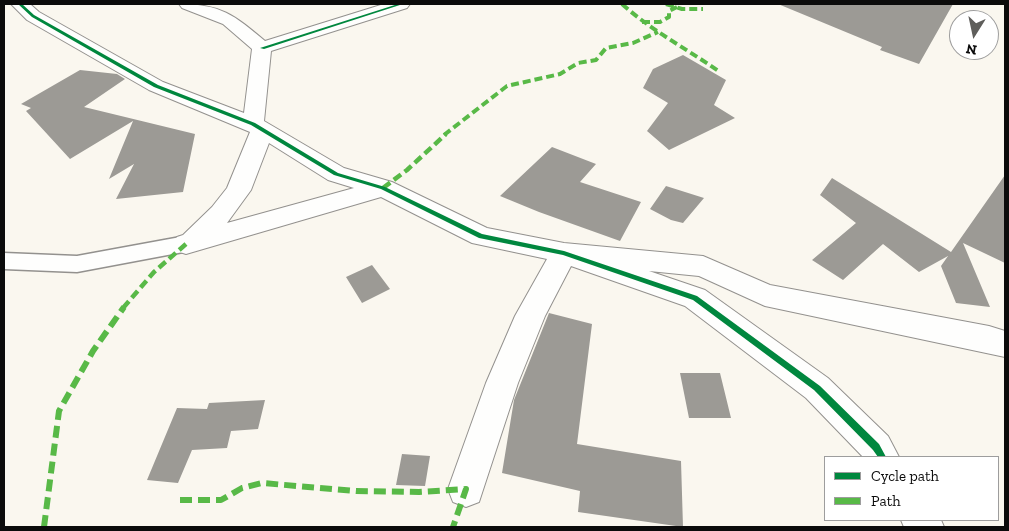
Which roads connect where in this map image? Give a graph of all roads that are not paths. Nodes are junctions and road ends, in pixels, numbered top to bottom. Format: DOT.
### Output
graph roads {
  1 [pos="20,4"];
  2 [pos="188,4"];
  3 [pos="401,4"];
  4 [pos="262,48"];
  5 [pos="258,127"];
  6 [pos="383,188"];
  7 [pos="186,244"];
  8 [pos="564,253"];
  9 [pos="4,261"];
  10 [pos="1005,344"];
  11 [pos="881,456"];
  12 [pos="466,489"];
  1 -- 5 [label="street"];
  2 -- 4 [label="street"];
  3 -- 4 [label="street"];
  4 -- 5 [label="street"];
  5 -- 6 [label="street"];
  5 -- 7 [label="street"];
  6 -- 7 [label="street"];
  6 -- 8 [label="street"];
  7 -- 9 [label="lane"];
  8 -- 10 [label="street"];
  8 -- 11 [label="street"];
  8 -- 12 [label="street"];
}
